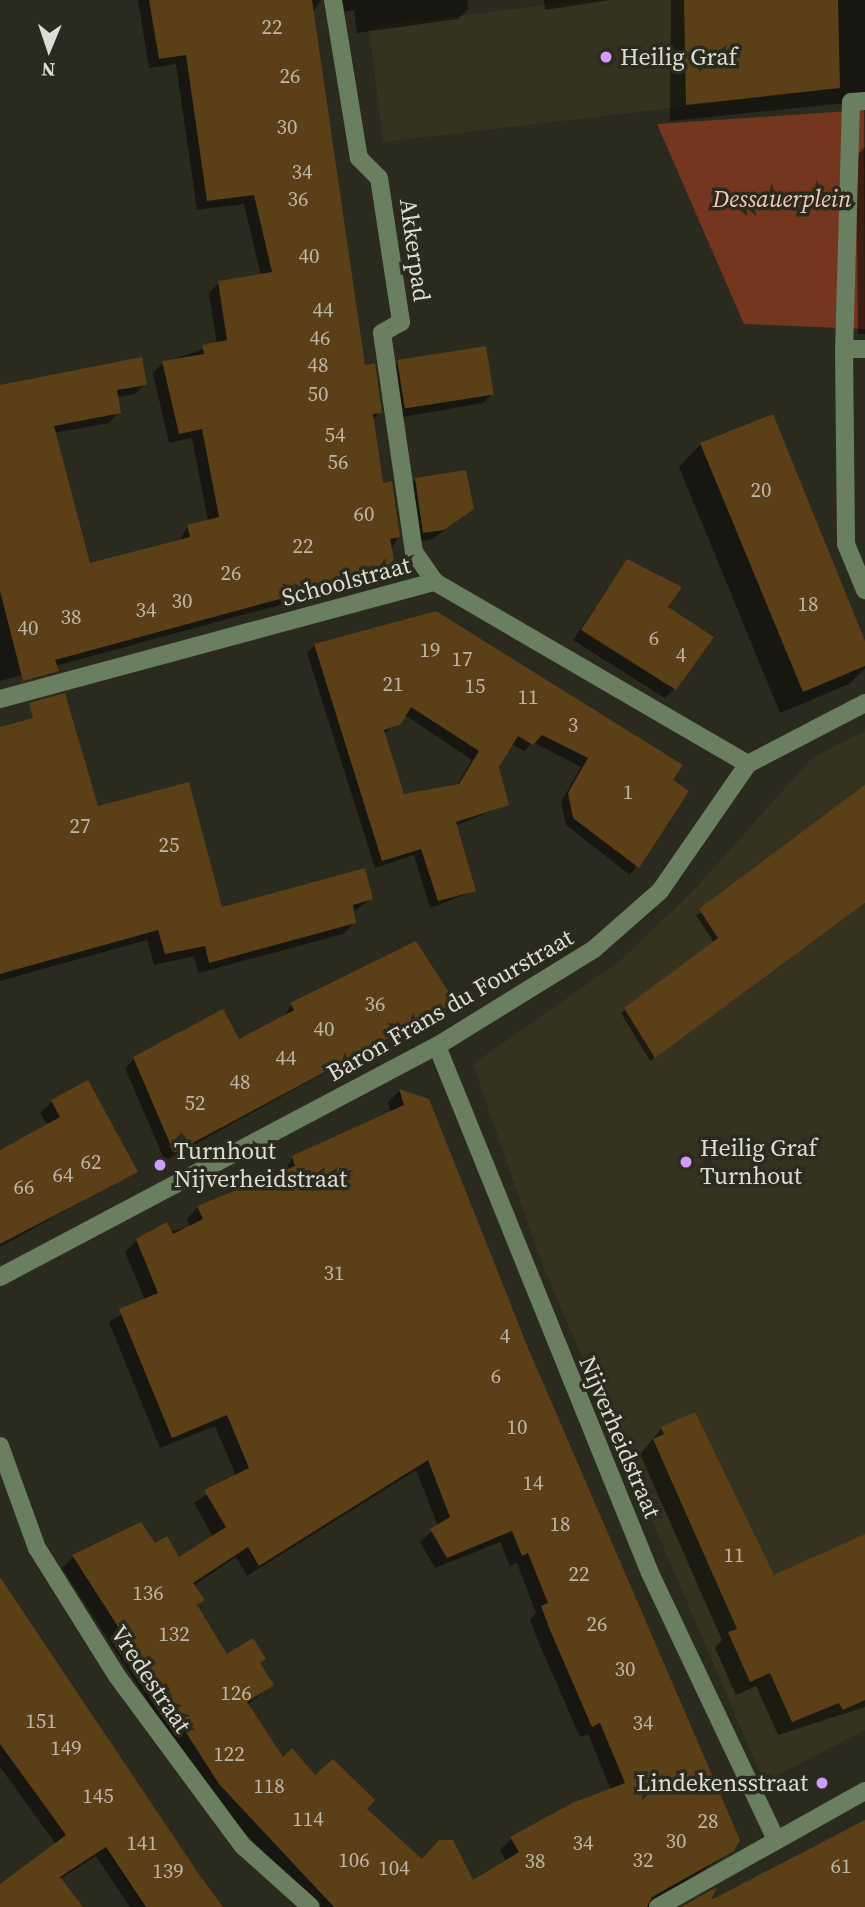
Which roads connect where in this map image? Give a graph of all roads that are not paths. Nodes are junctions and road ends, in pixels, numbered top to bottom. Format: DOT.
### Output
graph roads {
  1 [pos="332,0"];
  2 [pos="865,101"];
  3 [pos="844,349"];
  4 [pos="865,349"];
  5 [pos="435,582"];
  6 [pos="865,590"];
  7 [pos="0,699"];
  8 [pos="865,703"];
  9 [pos="748,764"];
  10 [pos="437,1046"];
  11 [pos="0,1278"];
  12 [pos="0,1446"];
  13 [pos="865,1791"];
  14 [pos="776,1839"];
  15 [pos="311,1907"];
  16 [pos="658,1907"];
  1 -- 5 [label="street, Akkerpad"];
  2 -- 3 [label="street"];
  3 -- 4 [label="street"];
  3 -- 6 [label="street"];
  5 -- 7 [label="street, Schoolstraat"];
  5 -- 9 [label="street, Schoolstraat"];
  8 -- 9 [label="street, Baron Frans du Fourstraat"];
  9 -- 10 [label="street, Baron Frans du Fourstraat"];
  10 -- 11 [label="street, Baron Frans du Fourstraat"];
  10 -- 14 [label="street, Nijverheidstraat"];
  12 -- 15 [label="street, Vredestraat"];
  13 -- 14 [label="street"];
  14 -- 16 [label="street"];
}
